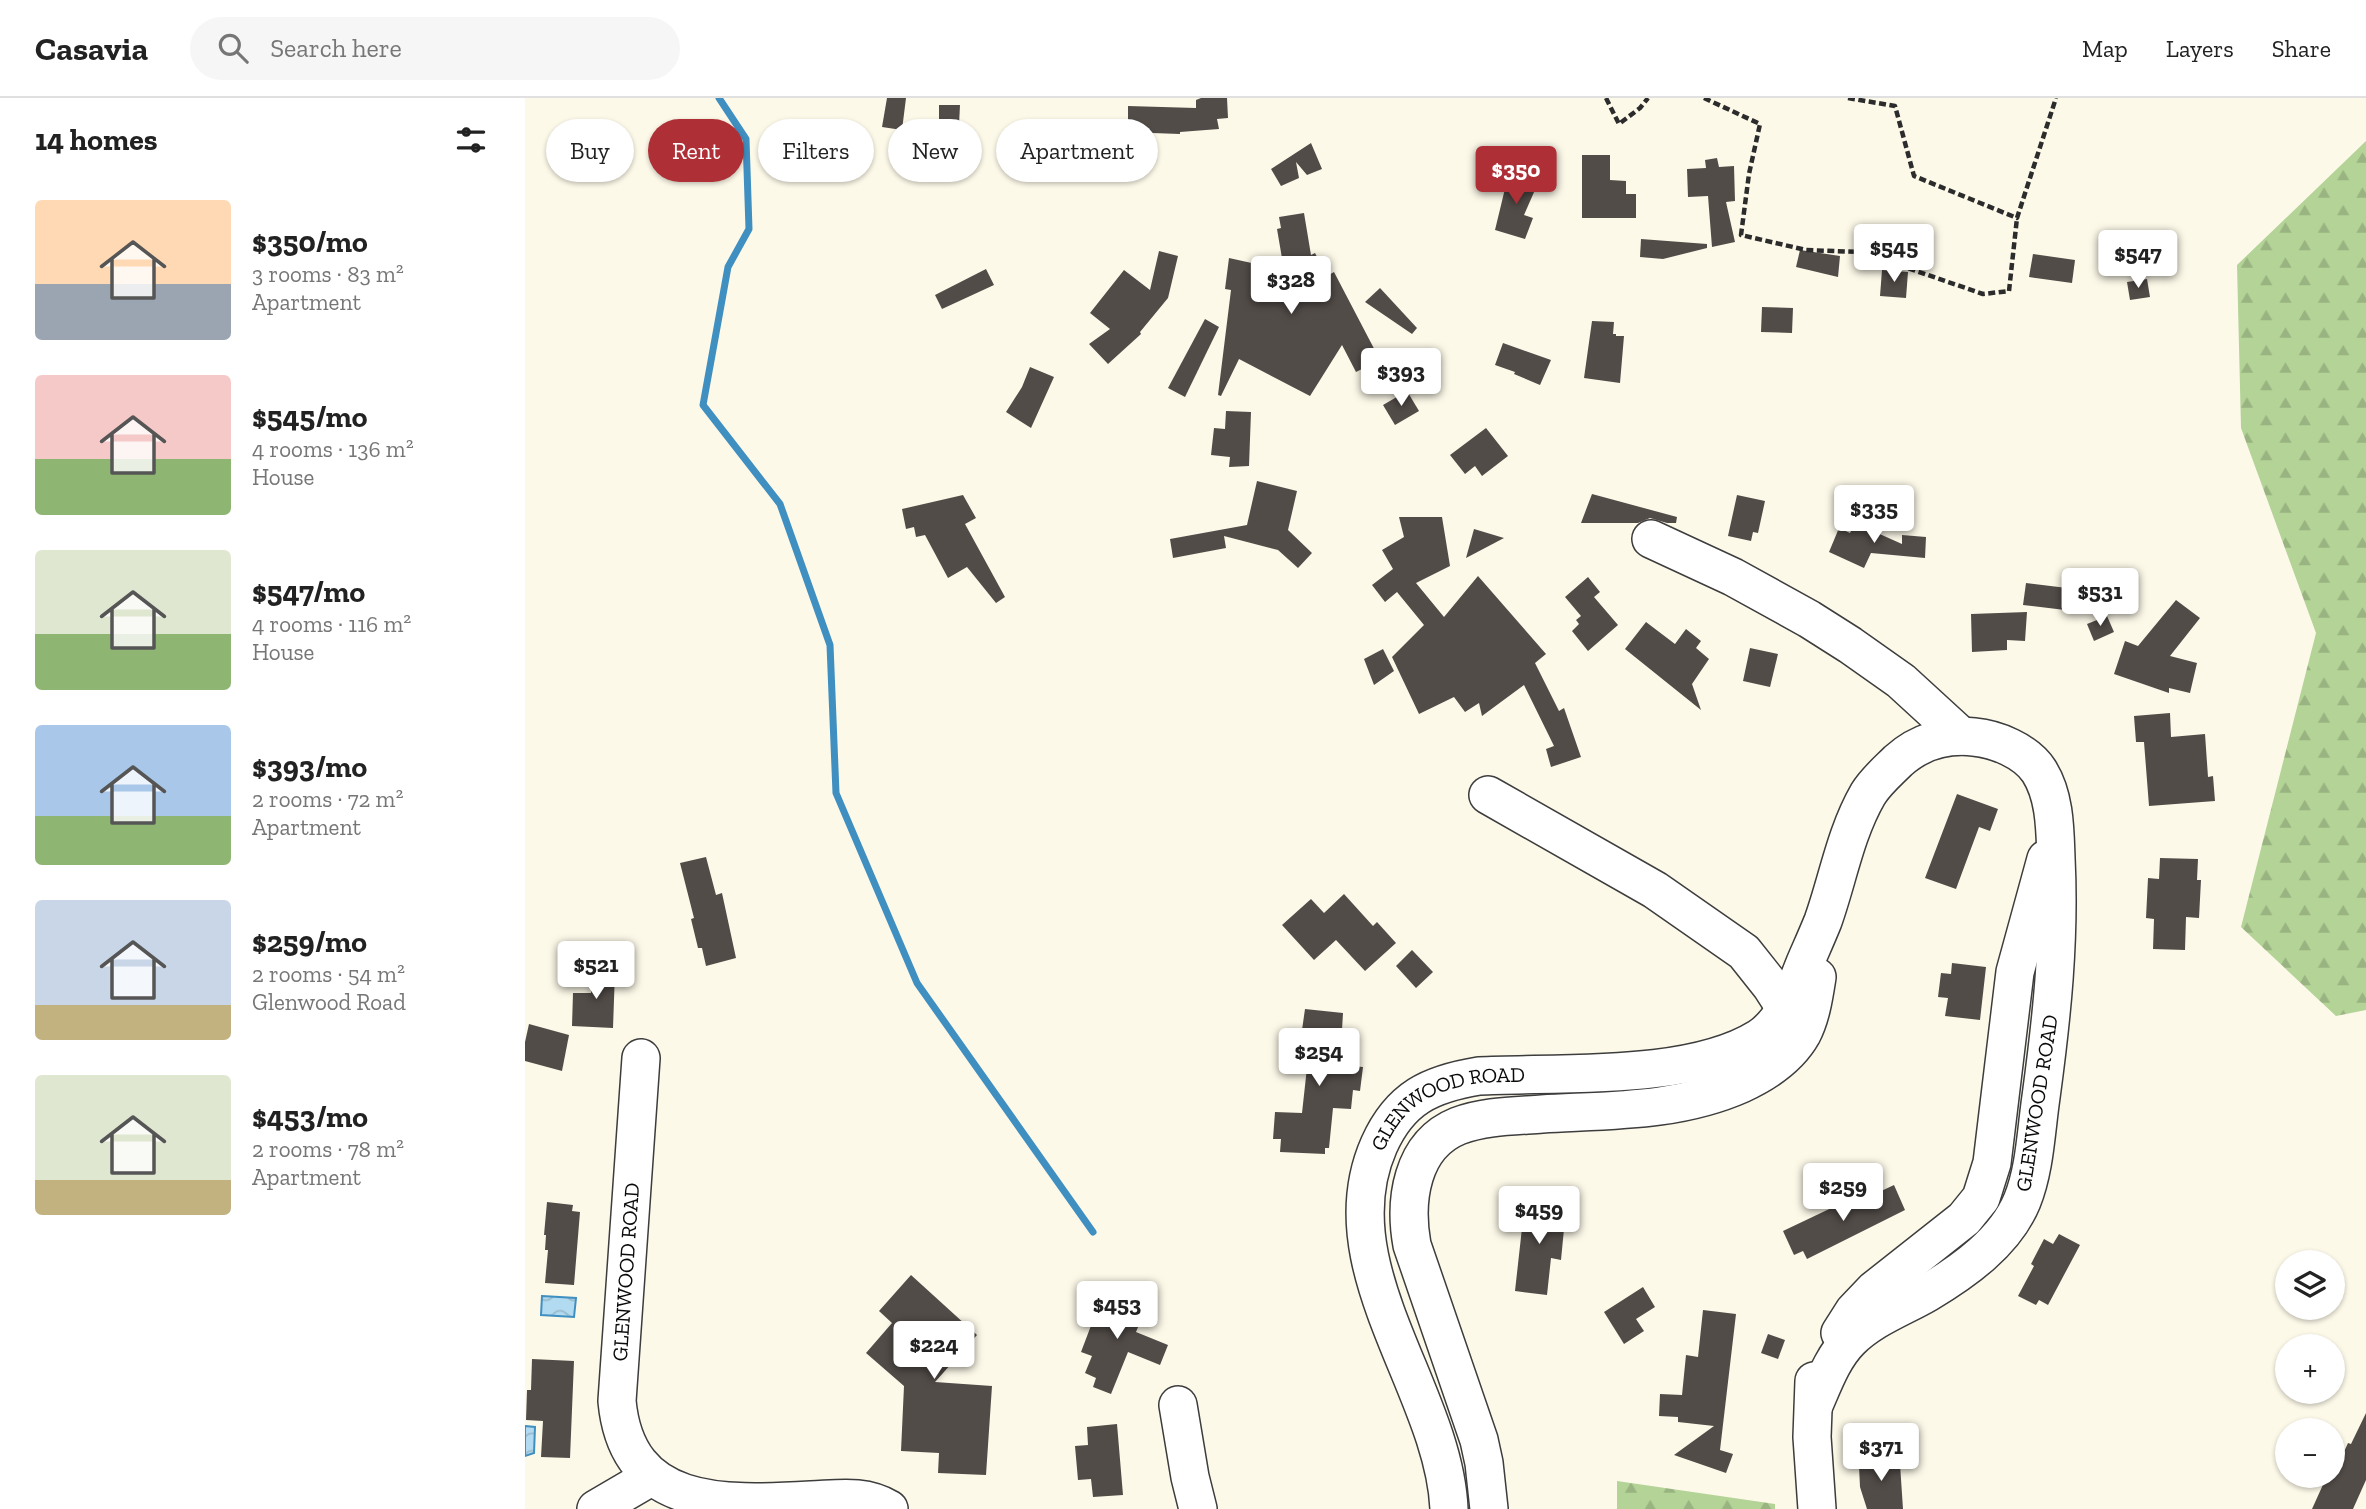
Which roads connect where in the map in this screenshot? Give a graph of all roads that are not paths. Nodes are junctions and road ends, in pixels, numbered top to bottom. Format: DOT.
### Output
graph roads {
  1 [pos="1651,539"];
  2 [pos="1961,736"];
  3 [pos="1488,795"];
  4 [pos="1794,1021"];
  5 [pos="641,1058"];
  6 [pos="1178,1405"];
  7 [pos="649,1478"];
  8 [pos="836,1504"];
  9 [pos="596,1509"];
  10 [pos="889,1509"];
  11 [pos="1198,1509"];
  12 [pos="1449,1509"];
  13 [pos="1489,1509"];
  14 [pos="1817,1509"];
  1 -- 2 [label="street"];
  2 -- 4 [label="street, GLENWOOD ROAD"];
  2 -- 14 [label="street, GLENWOOD ROAD"];
  3 -- 4 [label="street"];
  4 -- 12 [label="street, GLENWOOD ROAD"];
  4 -- 13 [label="street, GLENWOOD ROAD"];
  5 -- 7 [label="street, GLENWOOD ROAD"];
  6 -- 11 [label="street"];
  7 -- 8 [label="street, GLENWOOD ROAD"];
  7 -- 9 [label="street"];
  8 -- 10 [label="street, GLENWOOD ROAD"];
}
